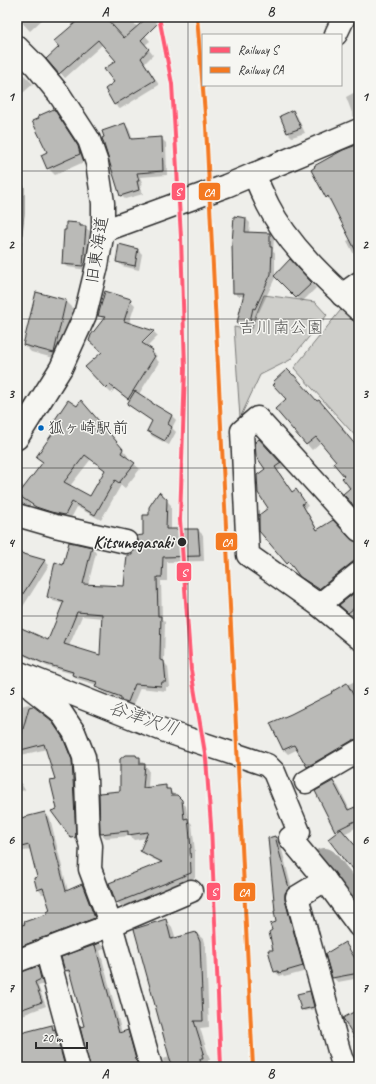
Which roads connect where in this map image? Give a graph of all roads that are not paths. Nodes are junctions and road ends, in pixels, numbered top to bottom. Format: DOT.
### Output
graph roads {
  1 [pos="17,47"];
  2 [pos="359,130"];
  3 [pos="254,174"];
  4 [pos="103,231"];
  5 [pos="351,289"];
  6 [pos="359,310"];
  7 [pos="17,438"];
  8 [pos="17,515"];
  9 [pos="359,530"];
  10 [pos="126,542"];
  11 [pos="359,573"];
  12 [pos="319,605"];
  13 [pos="359,638"];
  14 [pos="26,676"];
  15 [pos="359,751"];
  16 [pos="306,782"];
  17 [pos="325,880"];
  18 [pos="191,891"];
  19 [pos="111,925"];
  20 [pos="359,926"];
  21 [pos="46,949"];
  22 [pos="17,961"];
  23 [pos="78,1067"];
  24 [pos="151,1067"];
  25 [pos="346,1067"];
  1 -- 4 [label="street, 旧東海道"];
  2 -- 3 [label="street"];
  3 -- 4 [label="street"];
  3 -- 5 [label="street"];
  4 -- 7 [label="street, 旧東海道"];
  5 -- 6 [label="street"];
  8 -- 10 [label="street"];
  9 -- 12 [label="street"];
  11 -- 12 [label="street"];
  12 -- 13 [label="street"];
  14 -- 17 [label="street"];
  14 -- 19 [label="street"];
  15 -- 16 [label="street"];
  17 -- 20 [label="street"];
  17 -- 25 [label="street"];
  18 -- 19 [label="street"];
  19 -- 21 [label="street"];
  19 -- 24 [label="street"];
  21 -- 22 [label="street"];
  21 -- 23 [label="street"];
}
